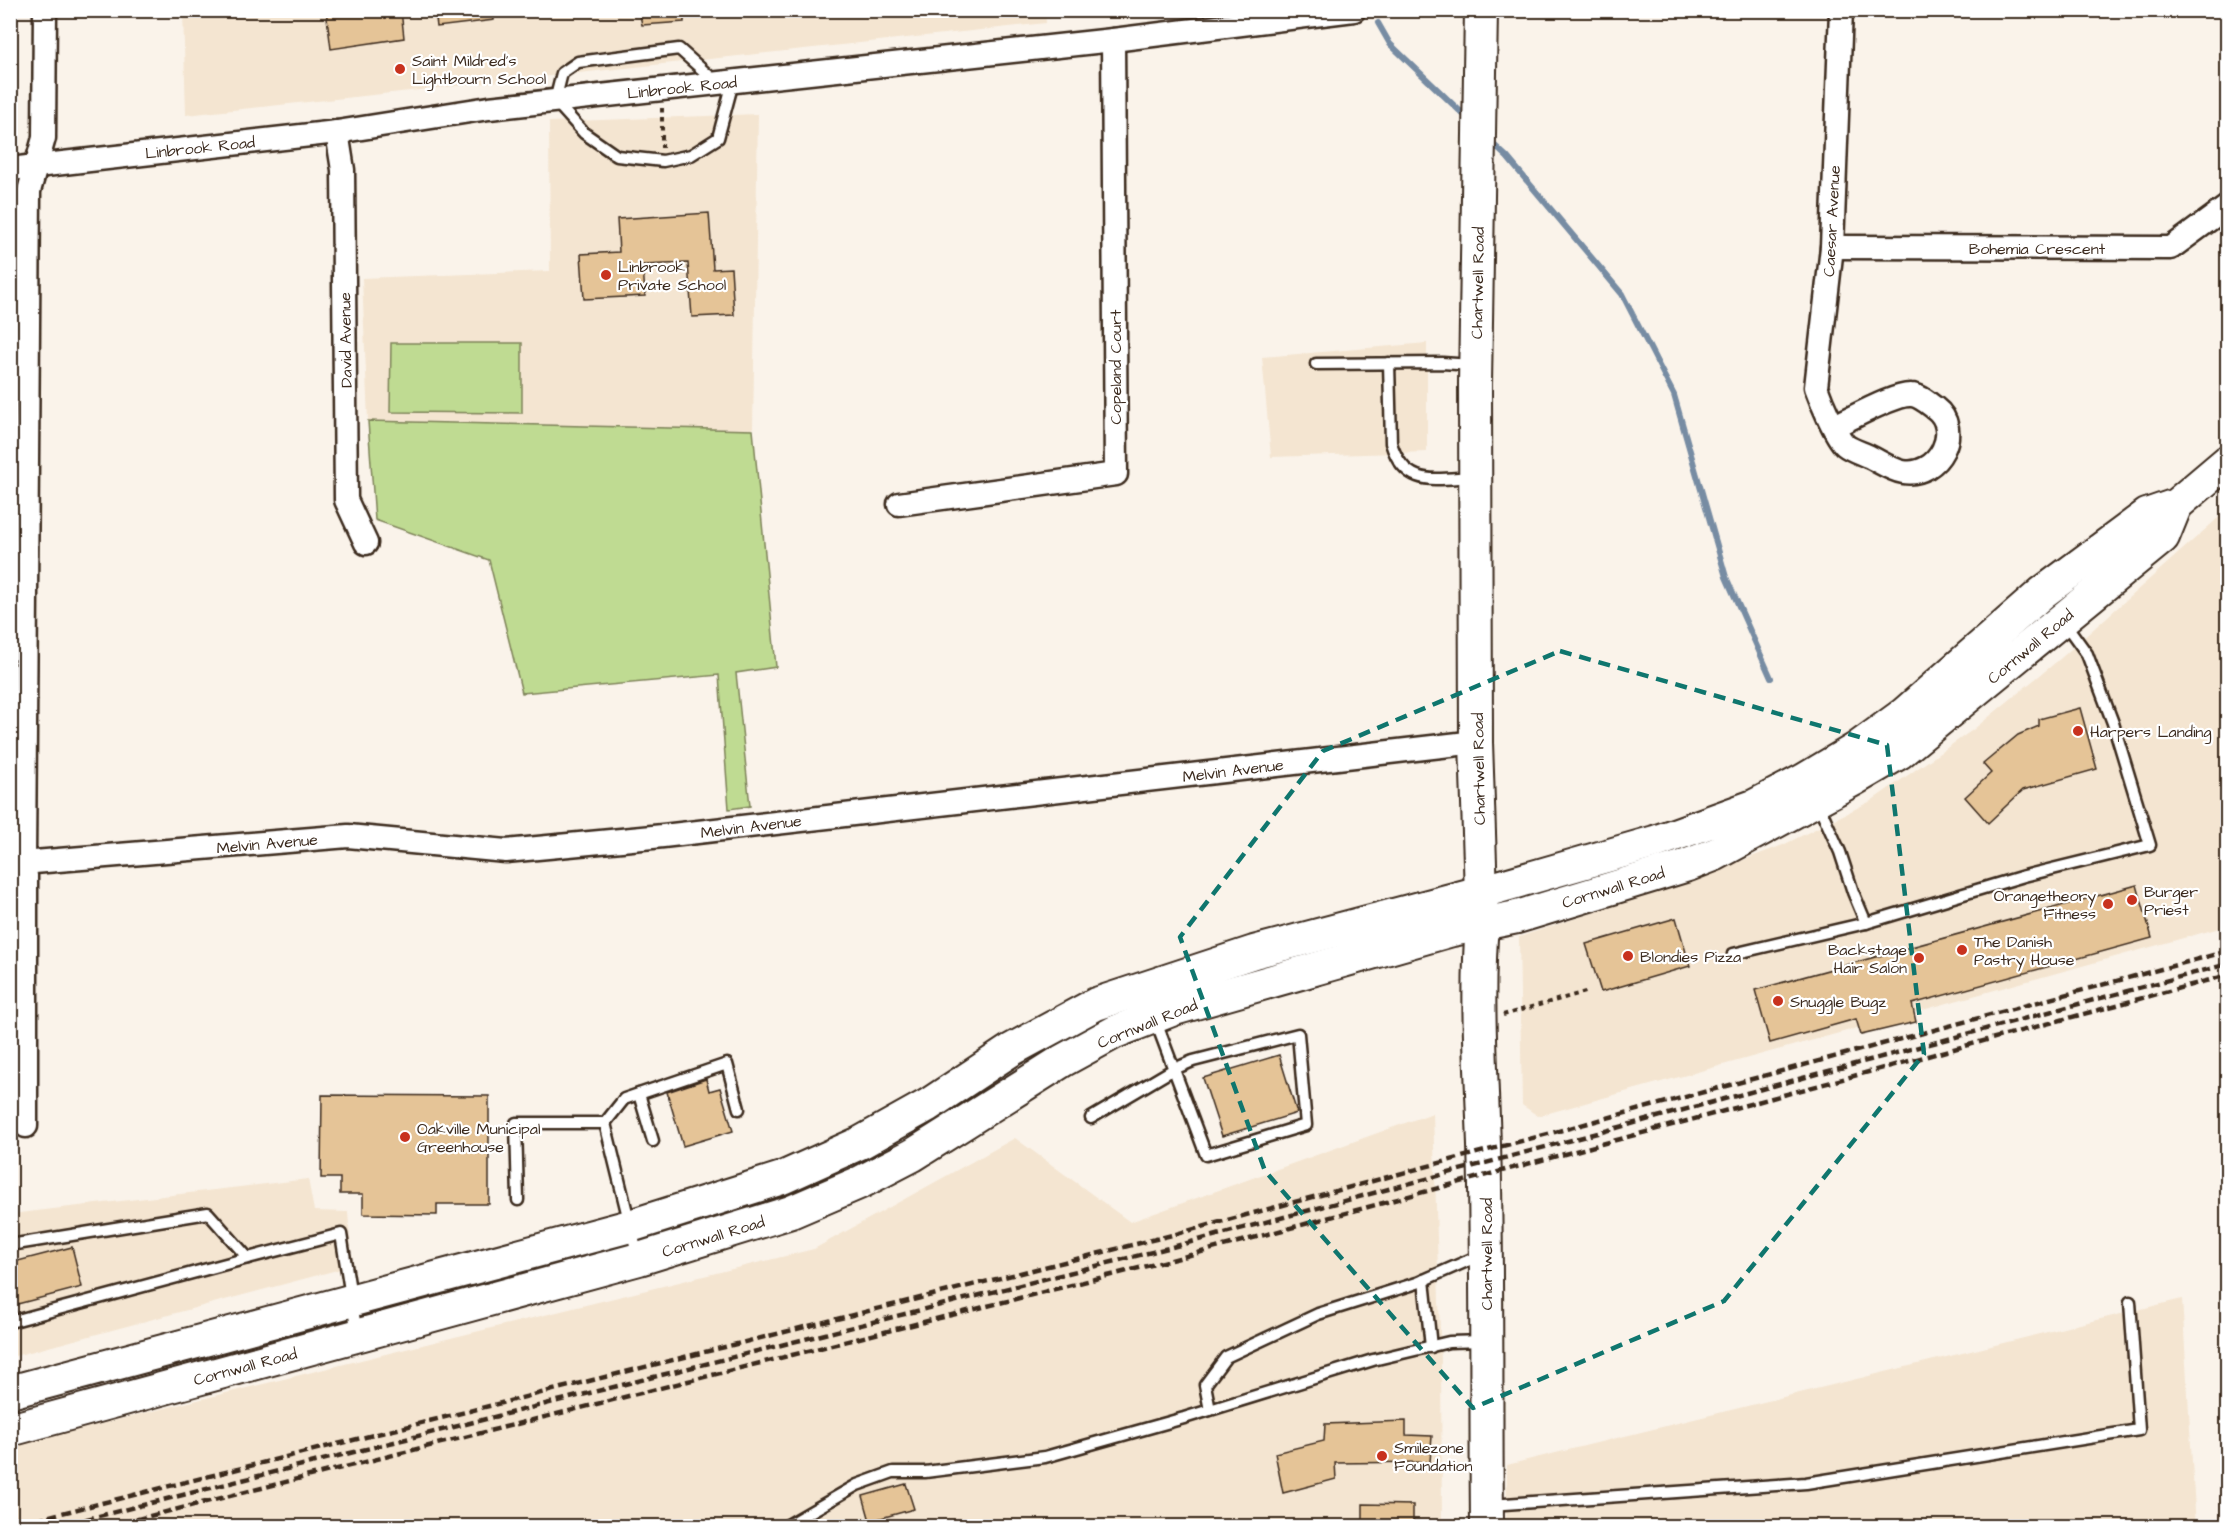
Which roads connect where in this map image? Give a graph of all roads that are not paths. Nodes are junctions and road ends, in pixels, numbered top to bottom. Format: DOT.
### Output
graph roads {
  1 [pos="45,10"];
  2 [pos="1354,10"];
  3 [pos="1481,10"];
  4 [pos="1841,10"];
  5 [pos="1113,40"];
  6 [pos="725,82"];
  7 [pos="555,100"];
  8 [pos="337,132"];
  9 [pos="35,166"];
  10 [pos="10,169"];
  11 [pos="2228,206"];
  12 [pos="1832,247"];
  13 [pos="1389,363"];
  14 [pos="1316,364"];
  15 [pos="1475,365"];
  16 [pos="1834,426"];
  17 [pos="2228,461"];
  18 [pos="1475,477"];
  19 [pos="899,504"];
  20 [pos="366,543"];
  21 [pos="2052,606"];
  22 [pos="1476,742"];
  23 [pos="1816,801"];
  24 [pos="17,863"];
  25 [pos="1481,892"];
  26 [pos="1866,923"];
  27 [pos="1482,924"];
  28 [pos="1733,954"];
  29 [pos="1150,1002"];
  30 [pos="1174,1069"];
  31 [pos="639,1094"];
  32 [pos="739,1109"];
  33 [pos="1090,1118"];
  34 [pos="605,1123"];
  35 [pos="26,1126"];
  36 [pos="653,1141"];
  37 [pos="518,1200"];
  38 [pos="630,1226"];
  39 [pos="10,1245"];
  40 [pos="1485,1253"];
  41 [pos="248,1258"];
  42 [pos="639,1259"];
  43 [pos="1424,1280"];
  44 [pos="348,1287"];
  45 [pos="2130,1302"];
  46 [pos="10,1322"];
  47 [pos="357,1336"];
  48 [pos="1486,1341"];
  49 [pos="1431,1347"];
  50 [pos="10,1392"];
  51 [pos="1210,1410"];
  52 [pos="10,1430"];
  53 [pos="1486,1516"];
  54 [pos="786,1527"];
  1 -- 9 [label="street"];
  2 -- 5 [label="street, Linbrook Road"];
  3 -- 15 [label="main road, Chartwell Road"];
  4 -- 12 [label="street, Caesar Avenue"];
  5 -- 6 [label="street, Linbrook Road"];
  5 -- 19 [label="street, Copeland Court"];
  6 -- 7 [label="street, Linbrook Road"];
  6 -- 7 [label="lane"];
  6 -- 7 [label="lane"];
  7 -- 8 [label="street, Linbrook Road"];
  8 -- 9 [label="street, Linbrook Road"];
  8 -- 20 [label="street, David Avenue"];
  9 -- 10 [label="street, Linbrook Road"];
  9 -- 24 [label="street"];
  11 -- 12 [label="street, Bohemia Crescent"];
  12 -- 16 [label="street, Caesar Avenue"];
  13 -- 14 [label="lane"];
  13 -- 15 [label="lane"];
  13 -- 18 [label="lane"];
  15 -- 18 [label="main road, Chartwell Road"];
  16 -- 16 [label="street, Caesar Avenue"];
  17 -- 21 [label="main road, Cornwall Road"];
  18 -- 22 [label="main road, Chartwell Road"];
  21 -- 23 [label="main road, Cornwall Road"];
  21 -- 25 [label="main road, Cornwall Road"];
  21 -- 26 [label="lane"];
  22 -- 24 [label="street, Melvin Avenue"];
  22 -- 25 [label="main road, Chartwell Road"];
  23 -- 26 [label="lane"];
  23 -- 27 [label="main road, Cornwall Road"];
  24 -- 35 [label="street"];
  25 -- 27 [label="main road, Chartwell Road"];
  25 -- 29 [label="main road, Cornwall Road"];
  26 -- 28 [label="lane"];
  27 -- 29 [label="main road, Cornwall Road"];
  27 -- 40 [label="main road, Chartwell Road"];
  29 -- 30 [label="lane"];
  29 -- 38 [label="main road, Cornwall Road"];
  29 -- 42 [label="main road, Cornwall Road"];
  30 -- 30 [label="lane"];
  30 -- 33 [label="lane"];
  31 -- 32 [label="lane"];
  31 -- 34 [label="lane"];
  31 -- 36 [label="lane"];
  34 -- 37 [label="lane"];
  34 -- 38 [label="lane"];
  38 -- 42 [label="lane"];
  38 -- 44 [label="main road, Cornwall Road"];
  39 -- 41 [label="lane"];
  40 -- 43 [label="lane"];
  40 -- 48 [label="main road, Chartwell Road"];
  41 -- 44 [label="lane"];
  41 -- 46 [label="lane"];
  42 -- 47 [label="main road, Cornwall Road"];
  43 -- 49 [label="lane"];
  43 -- 51 [label="lane"];
  44 -- 47 [label="lane"];
  44 -- 50 [label="main road, Cornwall Road"];
  45 -- 53 [label="lane"];
  47 -- 52 [label="main road, Cornwall Road"];
  48 -- 49 [label="lane"];
  48 -- 53 [label="main road, Chartwell Road"];
  49 -- 51 [label="lane"];
  51 -- 54 [label="lane"];
}
